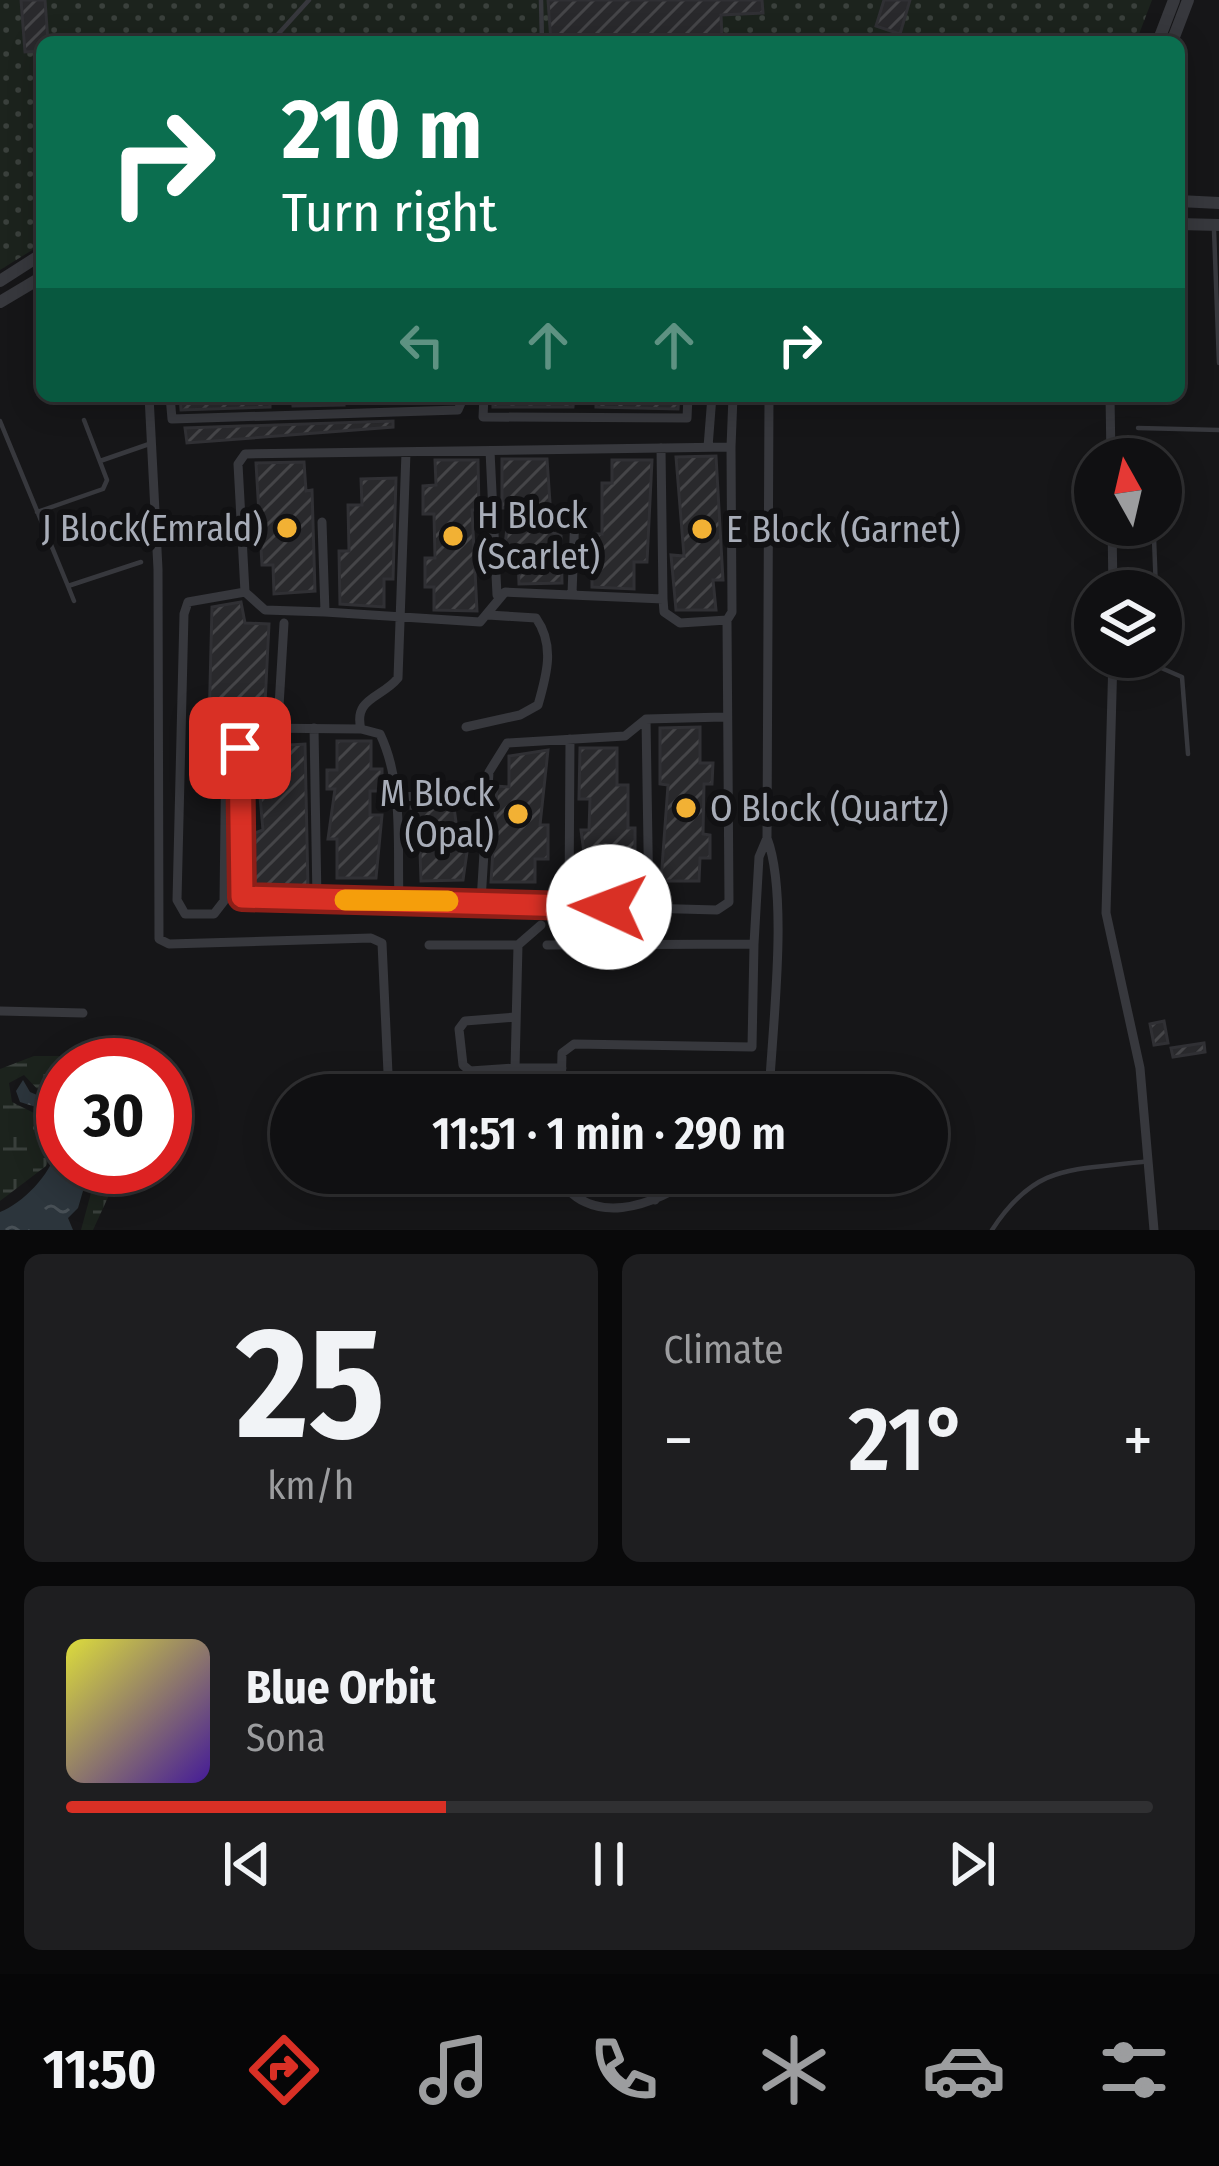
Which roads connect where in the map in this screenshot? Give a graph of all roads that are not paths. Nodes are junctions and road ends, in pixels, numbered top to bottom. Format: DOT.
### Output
graph roads {
  1 [pos="309,0"];
  2 [pos="541,0"];
  3 [pos="1174,0"];
  4 [pos="1188,0"];
  5 [pos="276,36"];
  6 [pos="542,36"];
  7 [pos="1160,36"];
  8 [pos="1174,36"];
  9 [pos="1185,201"];
  10 [pos="1219,202"];
  11 [pos="1185,224"];
  12 [pos="1216,225"];
  13 [pos="36,258"];
  14 [pos="0,281"];
  15 [pos="36,281"];
  16 [pos="0,302"];
  17 [pos="1219,350"];
  18 [pos="1219,363"];
  19 [pos="150,402"];
  20 [pos="171,402"];
  21 [pos="286,402"];
  22 [pos="461,402"];
  23 [pos="484,402"];
  24 [pos="688,402"];
  25 [pos="712,402"];
  26 [pos="733,402"];
  27 [pos="769,402"];
  28 [pos="1110,402"];
  29 [pos="287,413"];
  30 [pos="84,420"];
  31 [pos="0,421"];
  32 [pos="1138,428"];
  33 [pos="1219,430"];
  34 [pos="1111,438"];
  35 [pos="153,442"];
  36 [pos="709,447"];
  37 [pos="731,447"];
  38 [pos="661,448"];
  39 [pos="490,451"];
  40 [pos="406,452"];
  41 [pos="100,461"];
  42 [pos="37,512"];
  43 [pos="575,512"];
  44 [pos="322,522"];
  45 [pos="141,562"];
  46 [pos="68,586"];
  47 [pos="244,592"];
  48 [pos="572,594"];
  49 [pos="497,595"];
  50 [pos="663,598"];
  51 [pos="74,601"];
  52 [pos="325,612"];
  53 [pos="401,615"];
  54 [pos="488,615"];
  55 [pos="727,620"];
  56 [pos="284,623"];
  57 [pos="1182,677"];
  58 [pos="1112,678"];
  59 [pos="724,717"];
  60 [pos="646,719"];
  61 [pos="466,727"];
  62 [pos="314,728"];
  63 [pos="361,729"];
  64 [pos="570,739"];
  65 [pos="1187,754"];
  66 [pos="488,794"];
  67 [pos="396,797"];
  68 [pos="767,838"];
  69 [pos="317,900"];
  70 [pos="399,900"];
  71 [pos="481,902"];
  72 [pos="568,906"];
  73 [pos="649,909"];
  74 [pos="541,925"];
  75 [pos="754,944"];
  76 [pos="429,945"];
  77 [pos="518,945"];
  78 [pos="547,945"];
  79 [pos="0,1011"];
  80 [pos="83,1013"];
  81 [pos="516,1017"];
  82 [pos="562,1068"];
  83 [pos="515,1069"];
  84 [pos="388,1074"];
  85 [pos="562,1074"];
  86 [pos="770,1074"];
  87 [pos="1149,1162"];
  88 [pos="565,1194"];
  89 [pos="654,1194"];
  90 [pos="665,1194"];
  91 [pos="655,1200"];
  92 [pos="992,1230"];
  93 [pos="1154,1230"];
  1 -- 5 [label="lane"];
  2 -- 6 [label="lane"];
  3 -- 7 [label="street"];
  4 -- 8 [label="street"];
  9 -- 10 [label="street"];
  11 -- 12 [label="street"];
  12 -- 17 [label="lane"];
  13 -- 14 [label="street"];
  15 -- 16 [label="street"];
  17 -- 18 [label="lane"];
  19 -- 35 [label="street"];
  20 -- 29 [label="street"];
  21 -- 29 [label="street"];
  22 -- 29 [label="street"];
  23 -- 24 [label="street"];
  25 -- 36 [label="street"];
  26 -- 37 [label="street"];
  27 -- 68 [label="street"];
  28 -- 34 [label="street"];
  30 -- 41 [label="lane"];
  31 -- 42 [label="lane"];
  32 -- 33 [label="lane"];
  35 -- 41 [label="lane"];
  35 -- 84 [label="street"];
  36 -- 37 [label="street"];
  36 -- 38 [label="street"];
  37 -- 55 [label="street"];
  38 -- 39 [label="street"];
  38 -- 50 [label="street"];
  39 -- 40 [label="street"];
  39 -- 49 [label="street"];
  40 -- 47 [label="street"];
  40 -- 53 [label="street"];
  41 -- 42 [label="lane"];
  42 -- 46 [label="lane"];
  43 -- 48 [label="street"];
  44 -- 52 [label="street"];
  45 -- 46 [label="lane"];
  46 -- 51 [label="lane"];
  47 -- 52 [label="street"];
  47 -- 56 [label="street"];
  48 -- 49 [label="street"];
  48 -- 50 [label="street"];
  49 -- 54 [label="street"];
  50 -- 55 [label="street"];
  52 -- 53 [label="street"];
  53 -- 54 [label="street"];
  53 -- 63 [label="street"];
  54 -- 61 [label="street"];
  55 -- 59 [label="street"];
  57 -- 65 [label="lane"];
  58 -- 87 [label="street"];
  59 -- 60 [label="street"];
  59 -- 73 [label="street"];
  60 -- 64 [label="street"];
  60 -- 73 [label="street"];
  62 -- 63 [label="street"];
  62 -- 69 [label="street"];
  62 -- 69 [label="street"];
  63 -- 67 [label="street"];
  64 -- 66 [label="street"];
  64 -- 72 [label="street"];
  66 -- 67 [label="street"];
  66 -- 71 [label="street"];
  67 -- 70 [label="street"];
  68 -- 75 [label="street"];
  68 -- 86 [label="street"];
  69 -- 70 [label="street"];
  70 -- 71 [label="street"];
  71 -- 72 [label="street"];
  72 -- 73 [label="street"];
  74 -- 77 [label="street"];
  75 -- 78 [label="street"];
  75 -- 82 [label="street"];
  76 -- 77 [label="street"];
  77 -- 81 [label="street"];
  79 -- 80 [label="street"];
  81 -- 83 [label="street"];
  81 -- 83 [label="street"];
  82 -- 83 [label="street"];
  82 -- 85 [label="street"];
  87 -- 92 [label="lane"];
  87 -- 93 [label="street"];
  88 -- 91 [label="street"];
  89 -- 91 [label="street"];
  90 -- 91 [label="street"];
}
